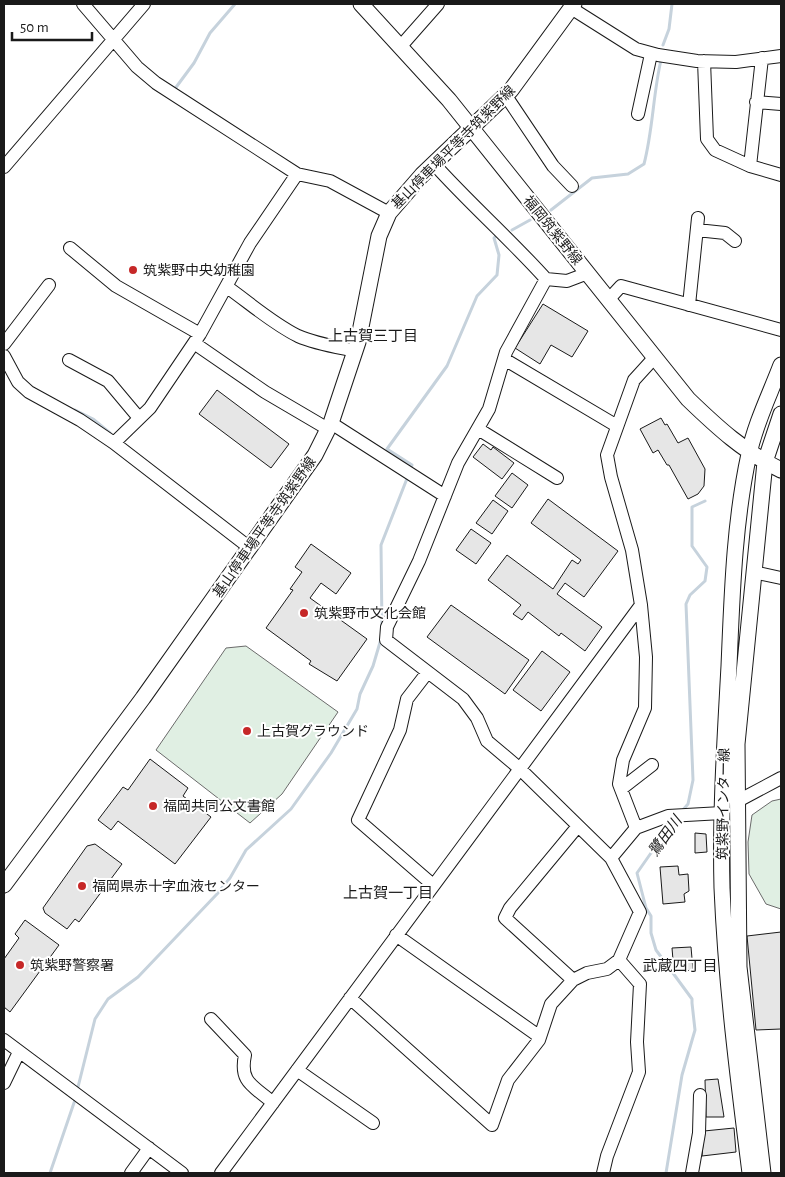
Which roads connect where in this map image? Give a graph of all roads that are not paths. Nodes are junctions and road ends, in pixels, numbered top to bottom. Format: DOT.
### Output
graph roads {
  1 [pos="83,4"];
  2 [pos="144,4"];
  3 [pos="361,4"];
  4 [pos="438,4"];
  5 [pos="573,6"];
  6 [pos="114,39"];
  7 [pos="401,46"];
  8 [pos="651,54"];
  9 [pos="781,56"];
  10 [pos="762,58"];
  11 [pos="704,61"];
  12 [pos="506,96"];
  13 [pos="756,102"];
  14 [pos="781,104"];
  15 [pos="638,114"];
  16 [pos="472,128"];
  17 [pos="434,164"];
  18 [pos="750,166"];
  19 [pos="4,167"];
  20 [pos="297,174"];
  21 [pos="781,175"];
  22 [pos="572,186"];
  23 [pos="389,213"];
  24 [pos="735,240"];
  25 [pos="70,248"];
  26 [pos="588,273"];
  27 [pos="546,278"];
  28 [pos="49,285"];
  29 [pos="227,287"];
  30 [pos="609,299"];
  31 [pos="689,305"];
  32 [pos="781,330"];
  33 [pos="197,339"];
  34 [pos="4,344"];
  35 [pos="356,351"];
  36 [pos="4,356"];
  37 [pos="654,358"];
  38 [pos="504,359"];
  39 [pos="69,360"];
  40 [pos="781,365"];
  41 [pos="781,414"];
  42 [pos="139,418"];
  43 [pos="330,426"];
  44 [pos="617,426"];
  45 [pos="478,429"];
  46 [pos="114,443"];
  47 [pos="749,453"];
  48 [pos="765,462"];
  49 [pos="781,470"];
  50 [pos="557,478"];
  51 [pos="444,496"];
  52 [pos="250,548"];
  53 [pos="753,572"];
  54 [pos="781,578"];
  55 [pos="641,605"];
  56 [pos="427,673"];
  57 [pos="652,765"];
  58 [pos="520,768"];
  59 [pos="781,778"];
  60 [pos="621,789"];
  61 [pos="736,802"];
  62 [pos="722,813"];
  63 [pos="578,826"];
  64 [pos="636,828"];
  65 [pos="611,858"];
  66 [pos="4,885"];
  67 [pos="433,885"];
  68 [pos="396,935"];
  69 [pos="619,960"];
  70 [pos="573,980"];
  71 [pos="350,998"];
  72 [pos="211,1019"];
  73 [pos="540,1037"];
  74 [pos="4,1040"];
  75 [pos="19,1052"];
  76 [pos="297,1070"];
  77 [pos="4,1083"];
  78 [pos="700,1095"];
  79 [pos="273,1103"];
  80 [pos="373,1123"];
  81 [pos="149,1148"];
  82 [pos="131,1173"];
  83 [pos="182,1173"];
  84 [pos="221,1173"];
  85 [pos="603,1173"];
  86 [pos="692,1173"];
  87 [pos="750,1173"];
  88 [pos="763,1173"];
  1 -- 6 [label="street"];
  2 -- 6 [label="street"];
  3 -- 7 [label="main road, 福岡筑紫野線"];
  4 -- 7 [label="street"];
  5 -- 8 [label="street"];
  5 -- 12 [label="main road, 基山停車場平等寺筑紫野線"];
  6 -- 19 [label="street"];
  6 -- 20 [label="street"];
  7 -- 16 [label="main road, 福岡筑紫野線"];
  8 -- 11 [label="street"];
  8 -- 15 [label="street"];
  9 -- 10 [label="street"];
  10 -- 11 [label="street"];
  10 -- 13 [label="street"];
  11 -- 18 [label="street"];
  12 -- 16 [label="main road, 基山停車場平等寺筑紫野線"];
  12 -- 22 [label="street"];
  13 -- 14 [label="street"];
  13 -- 18 [label="street"];
  16 -- 17 [label="main road, 基山停車場平等寺筑紫野線"];
  16 -- 26 [label="main road, 福岡筑紫野線"];
  17 -- 23 [label="main road, 基山停車場平等寺筑紫野線"];
  17 -- 27 [label="street"];
  18 -- 21 [label="street"];
  20 -- 23 [label="street"];
  20 -- 29 [label="street"];
  23 -- 35 [label="main road, 基山停車場平等寺筑紫野線"];
  24 -- 31 [label="street"];
  25 -- 33 [label="street"];
  26 -- 27 [label="street"];
  26 -- 30 [label="main road, 福岡筑紫野線"];
  27 -- 38 [label="street"];
  28 -- 34 [label="street"];
  29 -- 33 [label="street"];
  29 -- 35 [label="street"];
  30 -- 31 [label="street"];
  30 -- 37 [label="main road, 福岡筑紫野線"];
  31 -- 32 [label="street"];
  33 -- 42 [label="street"];
  33 -- 43 [label="street"];
  35 -- 43 [label="main road, 基山停車場平等寺筑紫野線"];
  36 -- 46 [label="street"];
  37 -- 44 [label="street"];
  37 -- 47 [label="main road, 福岡筑紫野線"];
  38 -- 44 [label="street"];
  38 -- 45 [label="street"];
  39 -- 42 [label="street"];
  40 -- 47 [label="main road, 筑紫野インター線"];
  41 -- 48 [label="main road, 筑紫野インター線"];
  42 -- 46 [label="street"];
  43 -- 51 [label="street"];
  43 -- 52 [label="main road, 基山停車場平等寺筑紫野線"];
  44 -- 55 [label="street"];
  45 -- 50 [label="street"];
  45 -- 51 [label="street"];
  46 -- 52 [label="street"];
  47 -- 48 [label="main road"];
  47 -- 62 [label="main road, 筑紫野インター線"];
  48 -- 49 [label="main road"];
  48 -- 53 [label="main road, 筑紫野インター線"];
  51 -- 56 [label="street"];
  52 -- 66 [label="main road, 基山停車場平等寺筑紫野線"];
  53 -- 54 [label="street"];
  53 -- 61 [label="main road, 筑紫野インター線"];
  55 -- 58 [label="street"];
  55 -- 60 [label="street"];
  56 -- 58 [label="street"];
  56 -- 67 [label="street"];
  57 -- 60 [label="street"];
  58 -- 63 [label="street"];
  58 -- 67 [label="street"];
  59 -- 61 [label="street"];
  60 -- 64 [label="street"];
  61 -- 88 [label="main road, 筑紫野インター線"];
  62 -- 64 [label="street"];
  62 -- 87 [label="main road, 筑紫野インター線"];
  63 -- 65 [label="street"];
  63 -- 70 [label="street"];
  64 -- 65 [label="street"];
  65 -- 69 [label="street"];
  67 -- 68 [label="street"];
  68 -- 71 [label="street"];
  68 -- 73 [label="street"];
  69 -- 70 [label="street"];
  69 -- 85 [label="street"];
  70 -- 73 [label="street"];
  71 -- 73 [label="street"];
  71 -- 76 [label="street"];
  72 -- 79 [label="street"];
  74 -- 75 [label="street"];
  75 -- 77 [label="street"];
  75 -- 81 [label="street"];
  76 -- 79 [label="street"];
  76 -- 80 [label="street"];
  78 -- 86 [label="street"];
  79 -- 84 [label="street"];
  81 -- 82 [label="street"];
  81 -- 83 [label="street"];
}
